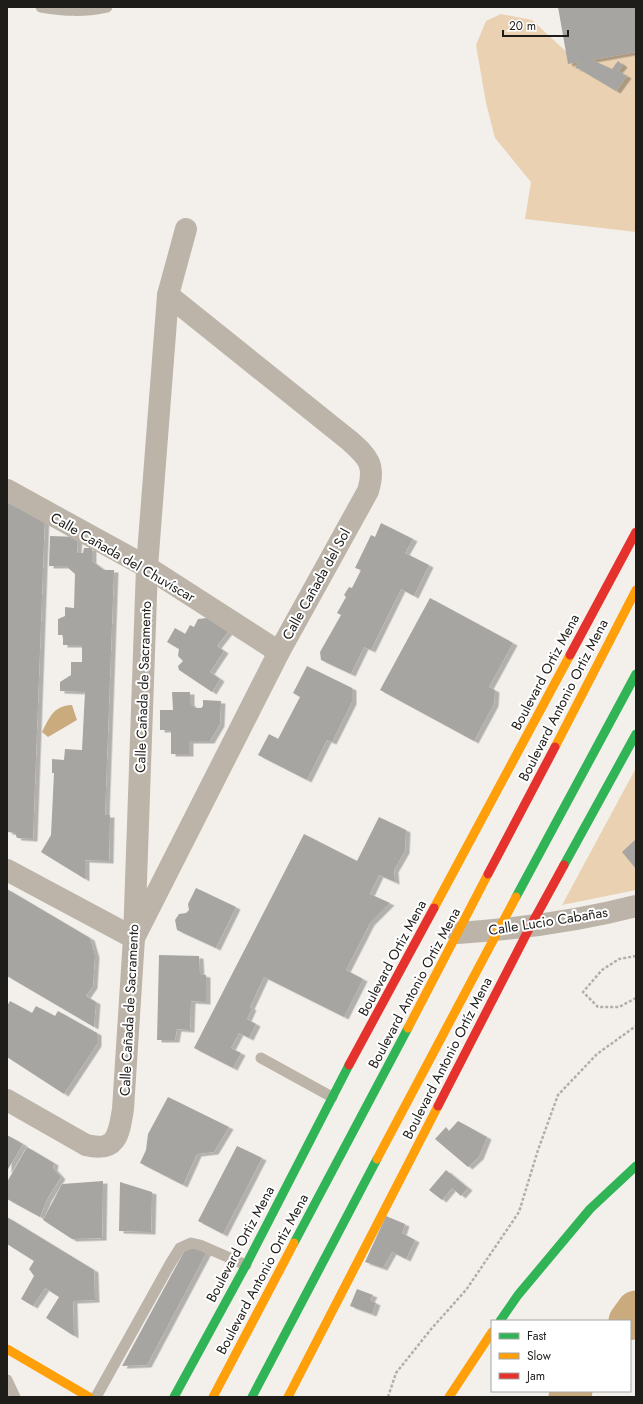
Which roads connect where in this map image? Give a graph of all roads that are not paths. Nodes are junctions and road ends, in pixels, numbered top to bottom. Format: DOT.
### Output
graph roads {
  1 [pos="41,7"];
  2 [pos="107,7"];
  3 [pos="186,229"];
  4 [pos="168,295"];
  5 [pos="7,490"];
  6 [pos="636,532"];
  7 [pos="147,567"];
  8 [pos="636,590"];
  9 [pos="278,652"];
  10 [pos="636,674"];
  11 [pos="636,734"];
  12 [pos="7,870"];
  13 [pos="636,906"];
  14 [pos="530,927"];
  15 [pos="498,930"];
  16 [pos="458,933"];
  17 [pos="134,938"];
  18 [pos="261,1058"];
  19 [pos="332,1097"];
  20 [pos="7,1100"];
  21 [pos="636,1166"];
  22 [pos="246,1265"];
  23 [pos="501,1320"];
  24 [pos="491,1334"];
  25 [pos="7,1349"];
  26 [pos="7,1380"];
  27 [pos="15,1397"];
  28 [pos="89,1397"];
  29 [pos="96,1397"];
  30 [pos="174,1397"];
  31 [pos="214,1397"];
  32 [pos="252,1397"];
  33 [pos="288,1397"];
  34 [pos="449,1397"];
  1 -- 2 [label="lane"];
  3 -- 4 [label="street, Calle Cañada de Sacramento"];
  4 -- 7 [label="street, Calle Cañada de Sacramento"];
  4 -- 9 [label="street, Calle Cañada del Sol"];
  5 -- 7 [label="street, Calle Cañada del Chuvíscar"];
  6 -- 19 [label="main road, Boulevard Ortiz Mena"];
  7 -- 9 [label="street, Calle Cañada del Chuvíscar"];
  7 -- 17 [label="street, Calle Cañada de Sacramento"];
  8 -- 16 [label="main road, Boulevard Antonio Ortiz Mena"];
  9 -- 17 [label="street, Calle Cañada del Sol"];
  10 -- 15 [label="main road"];
  11 -- 14 [label="main road, Boulevard Antonio Ortíz Mena"];
  12 -- 17 [label="street"];
  13 -- 14 [label="street, Calle Lucio Cabañas"];
  14 -- 15 [label="street, Calle Lucio Cabañas"];
  14 -- 33 [label="main road, Boulevard Antonio Ortíz Mena"];
  15 -- 16 [label="street, Calle Lucio Cabañas"];
  15 -- 32 [label="main road"];
  16 -- 31 [label="main road, Boulevard Antonio Ortiz Mena"];
  17 -- 20 [label="street, Calle Cañada de Sacramento"];
  18 -- 19 [label="lane"];
  19 -- 22 [label="main road, Boulevard Ortiz Mena"];
  21 -- 23 [label="main road"];
  22 -- 29 [label="lane"];
  22 -- 30 [label="main road, Boulevard Ortiz Mena"];
  24 -- 34 [label="main road"];
  25 -- 28 [label="main road"];
  26 -- 27 [label="lane"];
}
